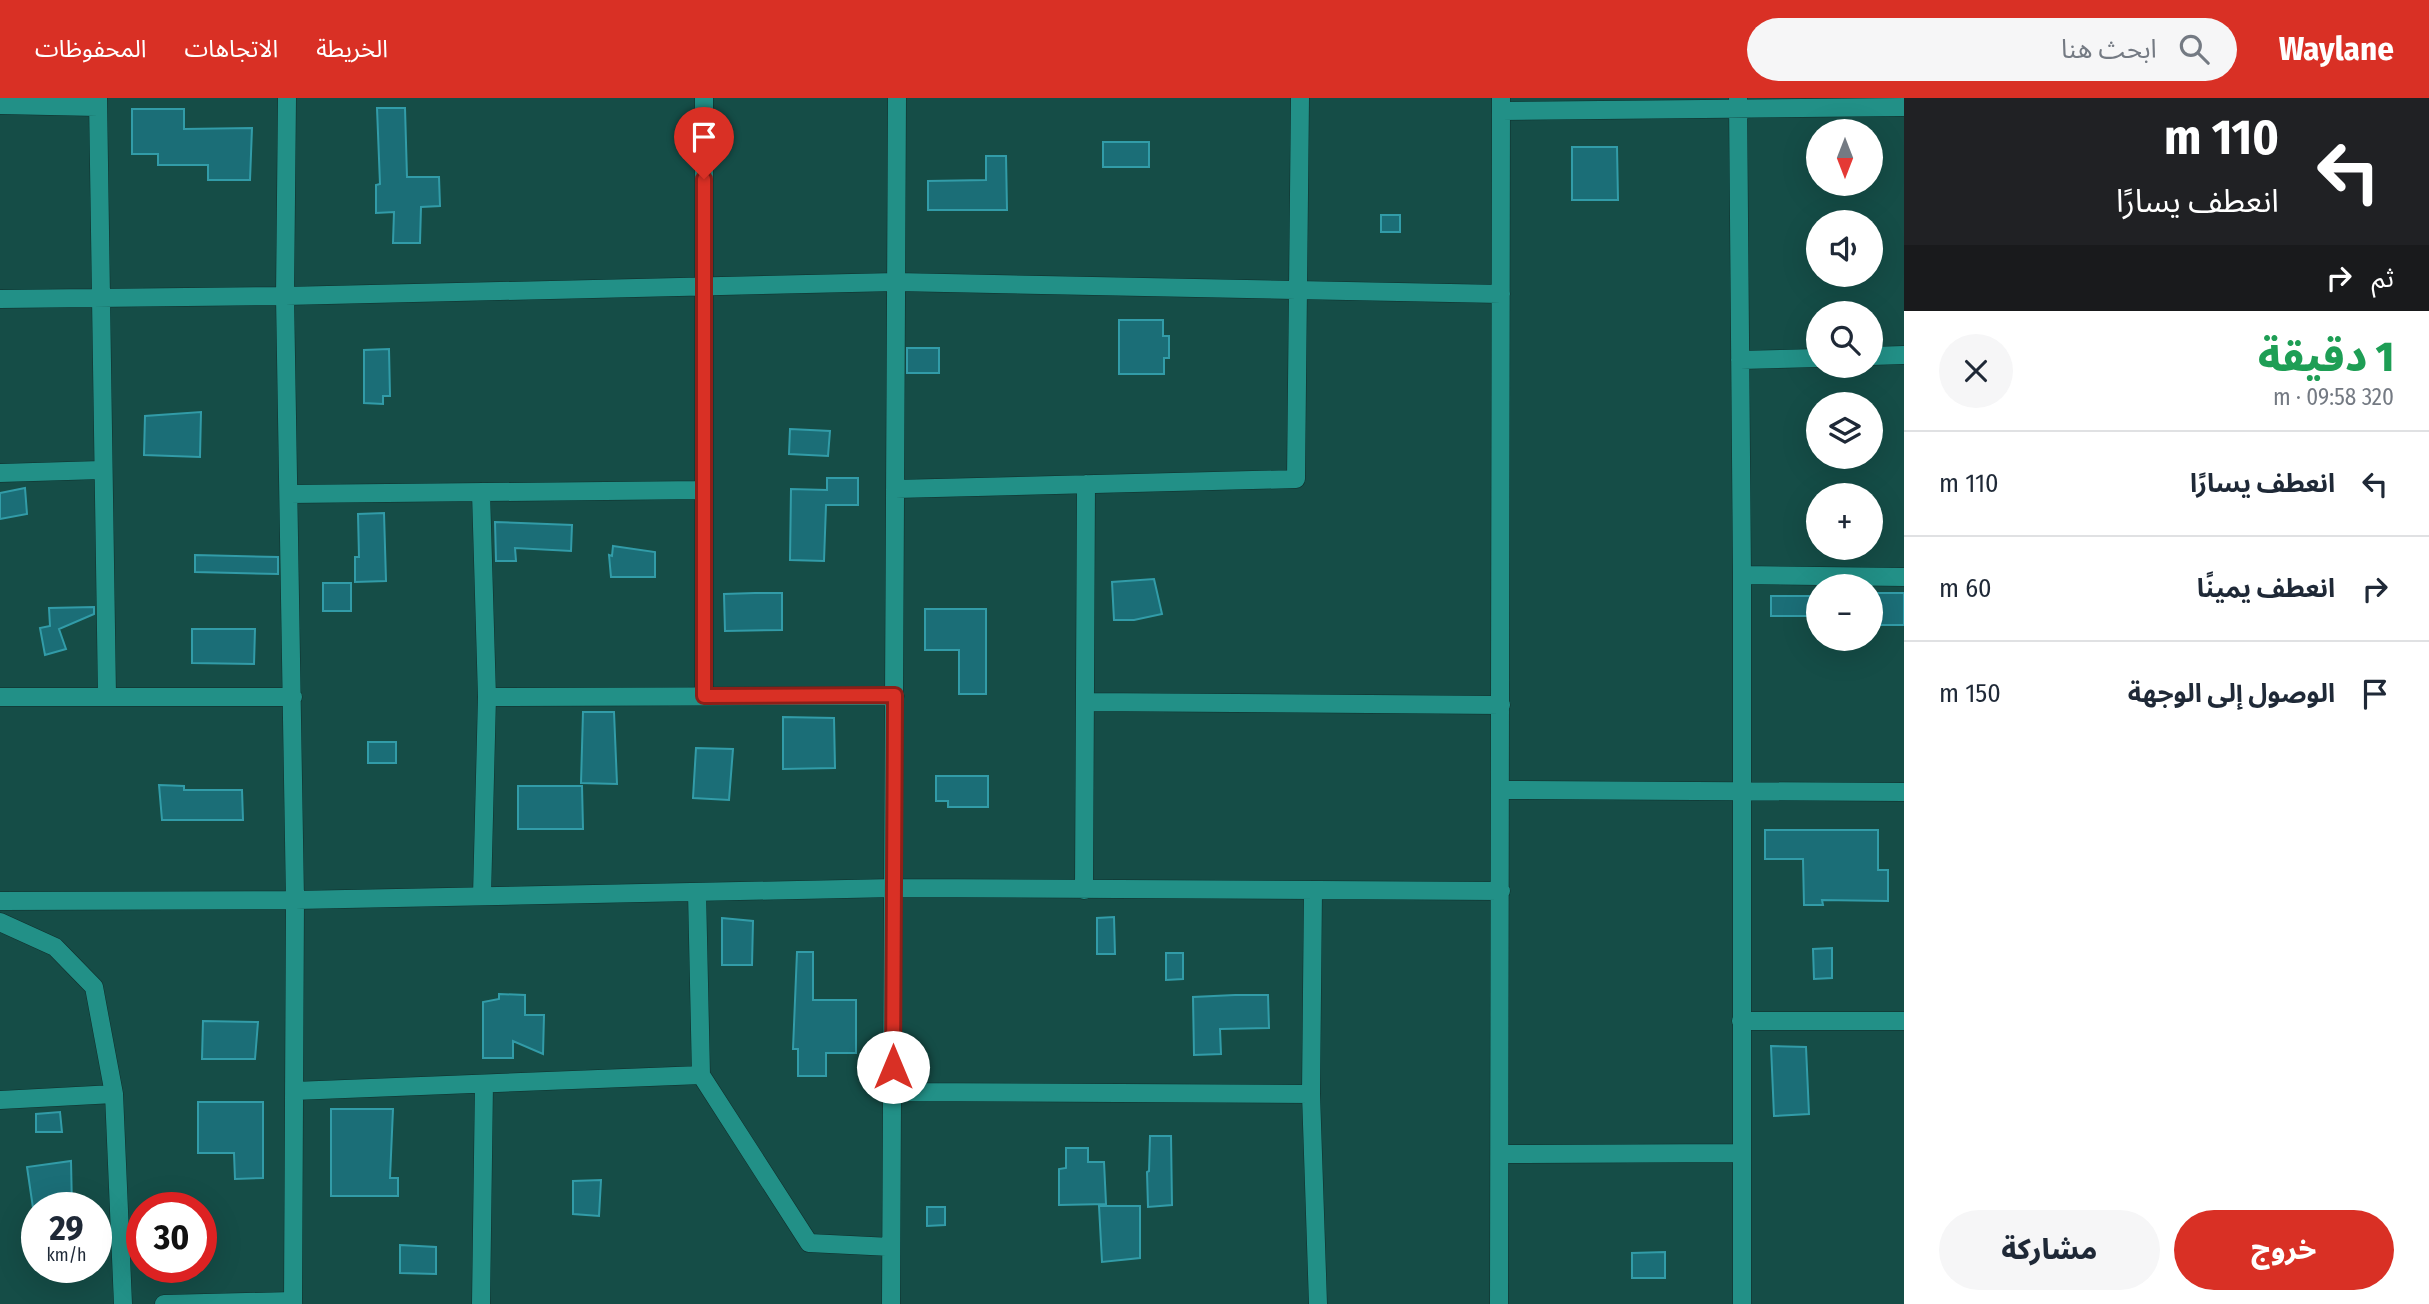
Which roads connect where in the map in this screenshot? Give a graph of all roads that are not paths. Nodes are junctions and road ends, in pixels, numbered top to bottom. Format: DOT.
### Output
graph roads {
  1 [pos="286,98"];
  2 [pos="704,98"];
  3 [pos="897,98"];
  4 [pos="1300,98"];
  5 [pos="98,103"];
  6 [pos="1738,103"];
  7 [pos="0,105"];
  8 [pos="1501,105"];
  9 [pos="1904,107"];
  10 [pos="896,282"];
  11 [pos="704,286"];
  12 [pos="1299,290"];
  13 [pos="1501,294"];
  14 [pos="100,296"];
  15 [pos="285,296"];
  16 [pos="0,299"];
  17 [pos="1904,355"];
  18 [pos="1883,356"];
  19 [pos="1806,358"];
  20 [pos="1740,360"];
  21 [pos="102,470"];
  22 [pos="0,473"];
  23 [pos="1086,484"];
  24 [pos="895,489"];
  25 [pos="703,490"];
  26 [pos="481,492"];
  27 [pos="289,494"];
  28 [pos="1742,575"];
  29 [pos="1904,577"];
  30 [pos="107,695"];
  31 [pos="895,695"];
  32 [pos="704,696"];
  33 [pos="0,697"];
  34 [pos="293,697"];
  35 [pos="486,697"];
  36 [pos="1085,702"];
  37 [pos="1501,705"];
  38 [pos="1501,790"];
  39 [pos="1742,791"];
  40 [pos="1904,792"];
  41 [pos="894,888"];
  42 [pos="1083,890"];
  43 [pos="1313,891"];
  44 [pos="1501,891"];
  45 [pos="697,892"];
  46 [pos="482,896"];
  47 [pos="295,900"];
  48 [pos="0,901"];
  49 [pos="0,922"];
  50 [pos="1741,1021"];
  51 [pos="1904,1021"];
  52 [pos="701,1075"];
  53 [pos="484,1084"];
  54 [pos="294,1091"];
  55 [pos="893,1092"];
  56 [pos="114,1094"];
  57 [pos="1311,1094"];
  58 [pos="0,1100"];
  59 [pos="1741,1153"];
  60 [pos="1500,1154"];
  61 [pos="891,1247"];
  62 [pos="293,1302"];
  63 [pos="123,1304"];
  64 [pos="164,1304"];
  65 [pos="481,1304"];
  66 [pos="891,1304"];
  67 [pos="1318,1304"];
  68 [pos="1499,1304"];
  69 [pos="1742,1304"];
  1 -- 15 [label="street"];
  2 -- 11 [label="street"];
  3 -- 10 [label="street"];
  4 -- 12 [label="street"];
  5 -- 7 [label="street"];
  5 -- 14 [label="street"];
  6 -- 8 [label="street"];
  6 -- 9 [label="street"];
  6 -- 20 [label="street"];
  8 -- 13 [label="street"];
  10 -- 11 [label="street"];
  10 -- 12 [label="street"];
  10 -- 24 [label="street"];
  11 -- 15 [label="street"];
  11 -- 25 [label="street"];
  12 -- 13 [label="street"];
  12 -- 23 [label="street"];
  13 -- 37 [label="street"];
  14 -- 15 [label="street"];
  14 -- 16 [label="street"];
  14 -- 21 [label="street"];
  15 -- 27 [label="street"];
  17 -- 18 [label="street"];
  19 -- 20 [label="street"];
  20 -- 28 [label="street"];
  21 -- 22 [label="street"];
  21 -- 30 [label="street"];
  23 -- 24 [label="street"];
  23 -- 36 [label="street"];
  24 -- 31 [label="street"];
  25 -- 26 [label="street"];
  25 -- 32 [label="street"];
  26 -- 27 [label="street"];
  26 -- 35 [label="street"];
  27 -- 34 [label="street"];
  28 -- 29 [label="street"];
  28 -- 39 [label="street"];
  30 -- 33 [label="street"];
  30 -- 34 [label="street"];
  31 -- 32 [label="street"];
  31 -- 41 [label="street"];
  32 -- 35 [label="street"];
  34 -- 47 [label="street"];
  35 -- 46 [label="street"];
  36 -- 37 [label="street"];
  36 -- 42 [label="street"];
  37 -- 38 [label="street"];
  38 -- 39 [label="street"];
  38 -- 44 [label="street"];
  39 -- 40 [label="street"];
  39 -- 50 [label="street"];
  41 -- 42 [label="street"];
  41 -- 45 [label="street"];
  41 -- 55 [label="street"];
  42 -- 43 [label="street"];
  43 -- 44 [label="street"];
  43 -- 57 [label="street"];
  44 -- 60 [label="street"];
  45 -- 46 [label="street"];
  45 -- 52 [label="street"];
  46 -- 47 [label="street"];
  47 -- 48 [label="street"];
  47 -- 54 [label="street"];
  49 -- 56 [label="street"];
  50 -- 51 [label="street"];
  50 -- 59 [label="street"];
  52 -- 53 [label="street"];
  52 -- 61 [label="street"];
  53 -- 54 [label="street"];
  53 -- 65 [label="street"];
  54 -- 62 [label="street"];
  55 -- 57 [label="street"];
  55 -- 61 [label="street"];
  56 -- 58 [label="street"];
  56 -- 63 [label="street"];
  57 -- 67 [label="street"];
  59 -- 60 [label="street"];
  59 -- 69 [label="street"];
  60 -- 68 [label="street"];
  61 -- 66 [label="street"];
  62 -- 64 [label="street"];
}
